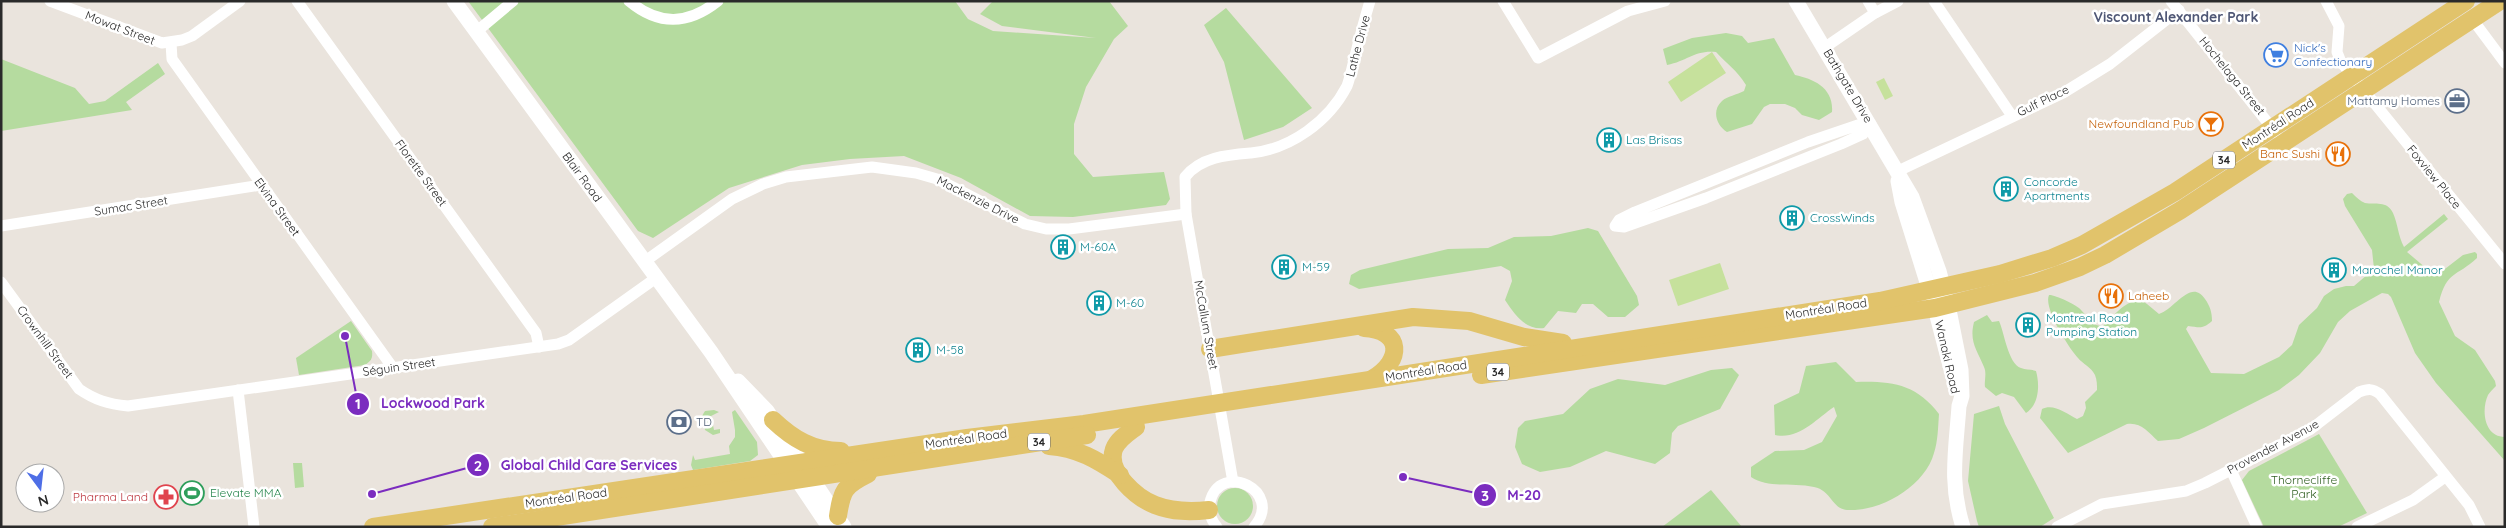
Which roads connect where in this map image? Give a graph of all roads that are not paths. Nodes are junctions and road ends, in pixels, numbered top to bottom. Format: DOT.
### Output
graph roads {
  1 [pos="50,1"];
  2 [pos="240,1"];
  3 [pos="297,1"];
  4 [pos="454,1"];
  5 [pos="513,1"];
  6 [pos="629,1"];
  7 [pos="718,1"];
  8 [pos="1370,1"];
  9 [pos="1503,1"];
  10 [pos="1665,1"];
  11 [pos="1796,1"];
  12 [pos="1868,1"];
  13 [pos="1898,1"];
  14 [pos="1934,1"];
  15 [pos="2326,1"];
  16 [pos="2466,1"];
  17 [pos="2500,1"];
  18 [pos="2175,6"];
  19 [pos="1875,14"];
  20 [pos="2473,20"];
  21 [pos="476,32"];
  22 [pos="171,43"];
  23 [pos="1824,48"];
  24 [pos="2505,62"];
  25 [pos="2358,84"];
  26 [pos="2012,116"];
  27 [pos="1871,124"];
  28 [pos="2273,127"];
  29 [pos="2283,142"];
  30 [pos="1190,170"];
  31 [pos="1896,172"];
  32 [pos="261,185"];
  33 [pos="1186,214"];
  34 [pos="1,226"];
  35 [pos="2096,238"];
  36 [pos="2104,255"];
  37 [pos="644,262"];
  38 [pos="2505,264"];
  39 [pos="656,278"];
  40 [pos="1,282"];
  41 [pos="1939,298"];
  42 [pos="1355,328"];
  43 [pos="1591,345"];
  44 [pos="539,347"];
  45 [pos="1210,350"];
  46 [pos="711,352"];
  47 [pos="393,368"];
  48 [pos="1370,380"];
  49 [pos="238,390"];
  50 [pos="93,398"];
  51 [pos="1241,405"];
  52 [pos="1200,411"];
  53 [pos="773,420"];
  54 [pos="1136,427"];
  55 [pos="1024,445"];
  56 [pos="884,451"];
  57 [pos="795,464"];
  58 [pos="878,468"];
  59 [pos="2231,470"];
  60 [pos="1120,475"];
  61 [pos="2445,477"];
  62 [pos="805,480"];
  63 [pos="1232,482"];
  64 [pos="1209,510"];
  65 [pos="483,519"];
  66 [pos="837,523"];
  67 [pos="380,526"];
  68 [pos="254,527"];
  69 [pos="492,527"];
  70 [pos="1217,527"];
  71 [pos="1254,527"];
  72 [pos="1963,527"];
  73 [pos="2057,527"];
  74 [pos="2257,527"];
  75 [pos="2357,527"];
  76 [pos="2480,527"];
  1 -- 22 [label="street, Mowat Street"];
  2 -- 22 [label="street, Mowat Street"];
  3 -- 44 [label="street, Florette Street"];
  4 -- 21 [label="main road, Blair Road"];
  5 -- 21 [label="street"];
  6 -- 7 [label="street"];
  8 -- 30 [label="street, Lathe Drive"];
  9 -- 10 [label="street"];
  11 -- 23 [label="main road, Bathgate Drive"];
  12 -- 19 [label="street"];
  13 -- 19 [label="street"];
  14 -- 26 [label="street"];
  15 -- 25 [label="street, Foxview Place"];
  16 -- 25 [label="main road, Montréal Road / 34"];
  17 -- 20 [label="main road, Montréal Road / 34"];
  18 -- 26 [label="street, Gulf Place"];
  18 -- 28 [label="street, Hochelaga Street"];
  19 -- 23 [label="street"];
  20 -- 24 [label="street"];
  20 -- 25 [label="main road, Montréal Road / 34"];
  21 -- 37 [label="main road, Blair Road"];
  22 -- 32 [label="street, Elvina Street"];
  23 -- 27 [label="main road, Bathgate Drive"];
  25 -- 28 [label="main road, Montréal Road / 34"];
  25 -- 29 [label="main road, Montréal Road / 34"];
  25 -- 38 [label="street, Foxview Place"];
  26 -- 31 [label="street, Gulf Place"];
  27 -- 27 [label="street"];
  27 -- 31 [label="main road, Bathgate Drive"];
  28 -- 29 [label="street, Hochelaga Street"];
  28 -- 35 [label="main road, Montréal Road / 34"];
  29 -- 36 [label="main road, Montréal Road / 34"];
  30 -- 33 [label="street, McCallum Street"];
  31 -- 41 [label="main road, Bathgate Drive"];
  32 -- 34 [label="street, Sumac Street"];
  32 -- 47 [label="street, Elvina Street"];
  33 -- 37 [label="street, Mackenzie Drive"];
  33 -- 45 [label="street, McCallum Street"];
  35 -- 36 [label="main road"];
  35 -- 41 [label="main road, Montréal Road / 34"];
  36 -- 41 [label="main road, Montréal Road / 34"];
  37 -- 39 [label="main road, Blair Road"];
  39 -- 44 [label="street, Séguin Street"];
  39 -- 46 [label="main road, Blair Road"];
  40 -- 50 [label="street, Crownhill Street"];
  41 -- 43 [label="main road, Montréal Road / 34"];
  41 -- 51 [label="main road, Montréal Road / 34"];
  41 -- 72 [label="main road, Wanaki Road"];
  42 -- 43 [label="main road"];
  42 -- 45 [label="main road"];
  42 -- 48 [label="main road"];
  43 -- 48 [label="main road, Montréal Road / 34"];
  44 -- 47 [label="street, Séguin Street"];
  45 -- 63 [label="street, McCallum Street"];
  46 -- 53 [label="main road, Blair Road"];
  46 -- 57 [label="main road, Blair Road"];
  47 -- 49 [label="street, Séguin Street"];
  48 -- 51 [label="main road, Montréal Road / 34"];
  49 -- 50 [label="street, Séguin Street"];
  49 -- 68 [label="street"];
  51 -- 52 [label="main road, Montréal Road / 34"];
  52 -- 54 [label="main road, Montréal Road / 34"];
  52 -- 56 [label="main road, Montréal Road / 34"];
  53 -- 56 [label="main road"];
  53 -- 57 [label="main road, Blair Road"];
  54 -- 55 [label="main road, Montréal Road / 34"];
  54 -- 60 [label="main road"];
  55 -- 58 [label="main road, Montréal Road / 34"];
  55 -- 60 [label="main road"];
  56 -- 57 [label="main road, Montréal Road / 34"];
  57 -- 62 [label="main road, Blair Road"];
  57 -- 65 [label="main road, Montréal Road / 34"];
  58 -- 62 [label="main road, Montréal Road / 34"];
  58 -- 66 [label="main road"];
  59 -- 61 [label="street, Provender Avenue"];
  59 -- 73 [label="street, Provender Avenue"];
  59 -- 74 [label="street"];
  60 -- 64 [label="main road"];
  61 -- 75 [label="street"];
  61 -- 76 [label="street, Provender Avenue"];
  62 -- 66 [label="main road, Blair Road"];
  62 -- 69 [label="main road, Montréal Road / 34"];
  63 -- 64 [label="street"];
  63 -- 71 [label="street"];
  64 -- 70 [label="street"];
  65 -- 67 [label="main road, Montréal Road / 34"];
}
